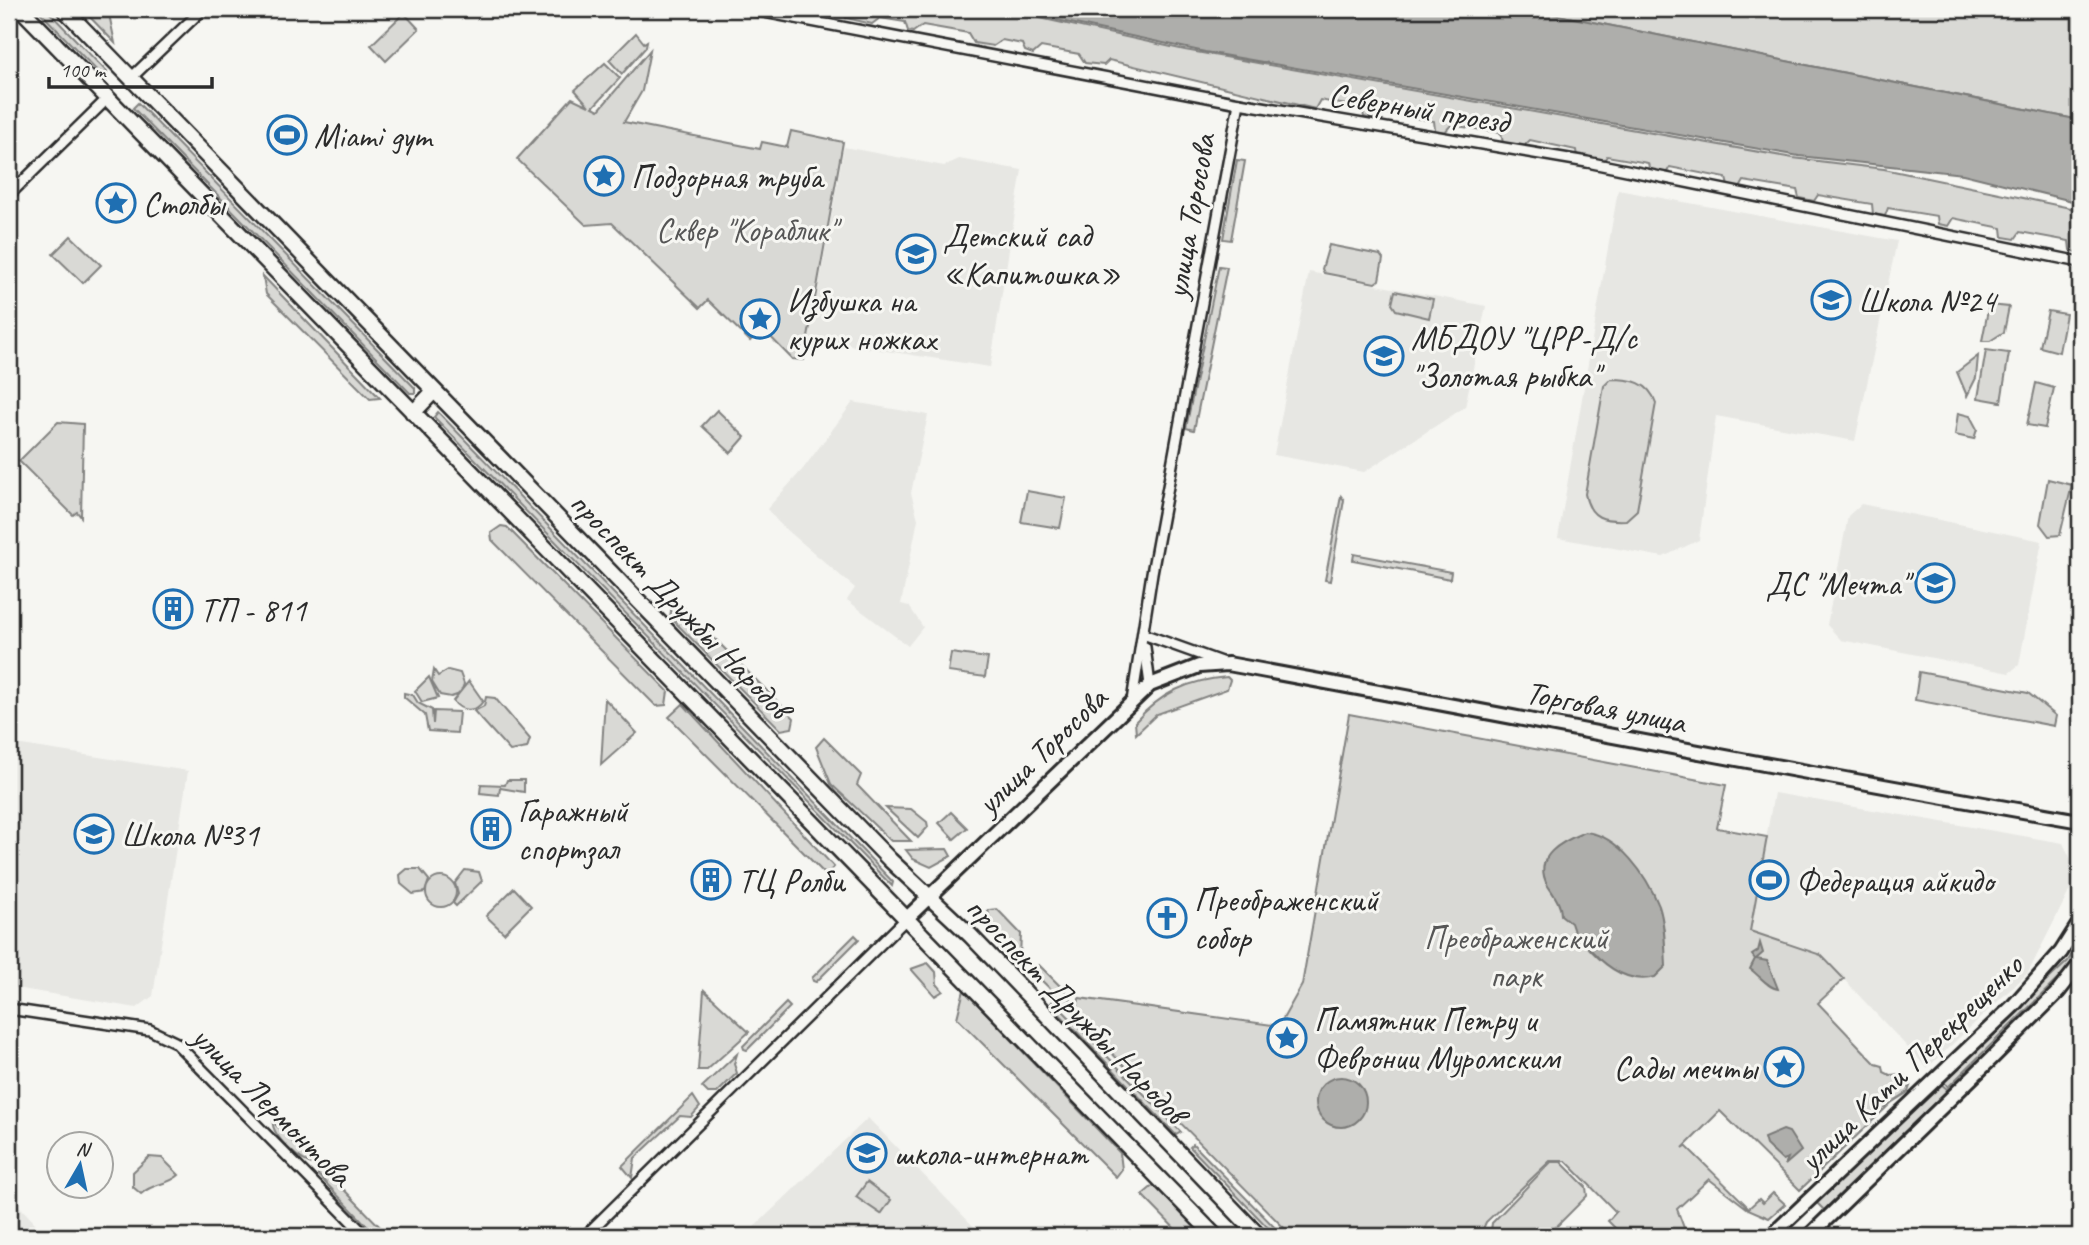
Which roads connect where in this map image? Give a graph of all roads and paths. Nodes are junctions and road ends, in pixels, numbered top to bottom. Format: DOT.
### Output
graph roads {
  1 [pos="21,9"];
  2 [pos="64,9"];
  3 [pos="203,9"];
  4 [pos="748,9"];
  5 [pos="131,78"];
  6 [pos="108,98"];
  7 [pos="1239,103"];
  8 [pos="9,195"];
  9 [pos="2080,261"];
  10 [pos="434,390"];
  11 [pos="413,413"];
  12 [pos="1143,634"];
  13 [pos="1228,664"];
  14 [pos="1138,669"];
  15 [pos="1150,685"];
  16 [pos="1132,704"];
  17 [pos="2080,821"];
  18 [pos="929,896"];
  19 [pos="906,919"];
  20 [pos="2080,922"];
  21 [pos="2080,964"];
  22 [pos="9,1009"];
  23 [pos="366,1236"];
  24 [pos="585,1236"];
  25 [pos="1215,1236"];
  26 [pos="1259,1236"];
  27 [pos="1771,1236"];
  28 [pos="1810,1236"];
  1 -- 6 [label="main road, проспект Дружбы Народов"];
  2 -- 5 [label="main road, проспект Дружбы Народов"];
  3 -- 5 [label="street"];
  4 -- 7 [label="street, Северный проезд"];
  5 -- 10 [label="main road, проспект Дружбы Народов"];
  6 -- 8 [label="street"];
  6 -- 11 [label="main road, проспект Дружбы Народов"];
  7 -- 9 [label="street, Северный проезд"];
  7 -- 12 [label="street, улица Торосова"];
  10 -- 11 [label="main road"];
  10 -- 18 [label="main road, проспект Дружбы Народов"];
  11 -- 19 [label="main road, проспект Дружбы Народов"];
  12 -- 13 [label="street"];
  12 -- 14 [label="street, улица Торосова"];
  12 -- 15 [label="street"];
  13 -- 15 [label="street, Торговая улица"];
  13 -- 17 [label="street, Торговая улица"];
  14 -- 15 [label="street"];
  14 -- 16 [label="street, улица Торосова"];
  15 -- 16 [label="street, Торговая улица"];
  16 -- 18 [label="street, улица Торосова"];
  18 -- 19 [label="street, улица Торосова"];
  18 -- 26 [label="main road, проспект Дружбы Народов"];
  19 -- 24 [label="street, улица Торосова"];
  19 -- 25 [label="main road, проспект Дружбы Народов"];
  20 -- 27 [label="street, улица Кати Перекрещенко"];
  21 -- 28 [label="street, улица Кати Перекрещенко"];
  22 -- 23 [label="street, улица Лермонтова"];
}
